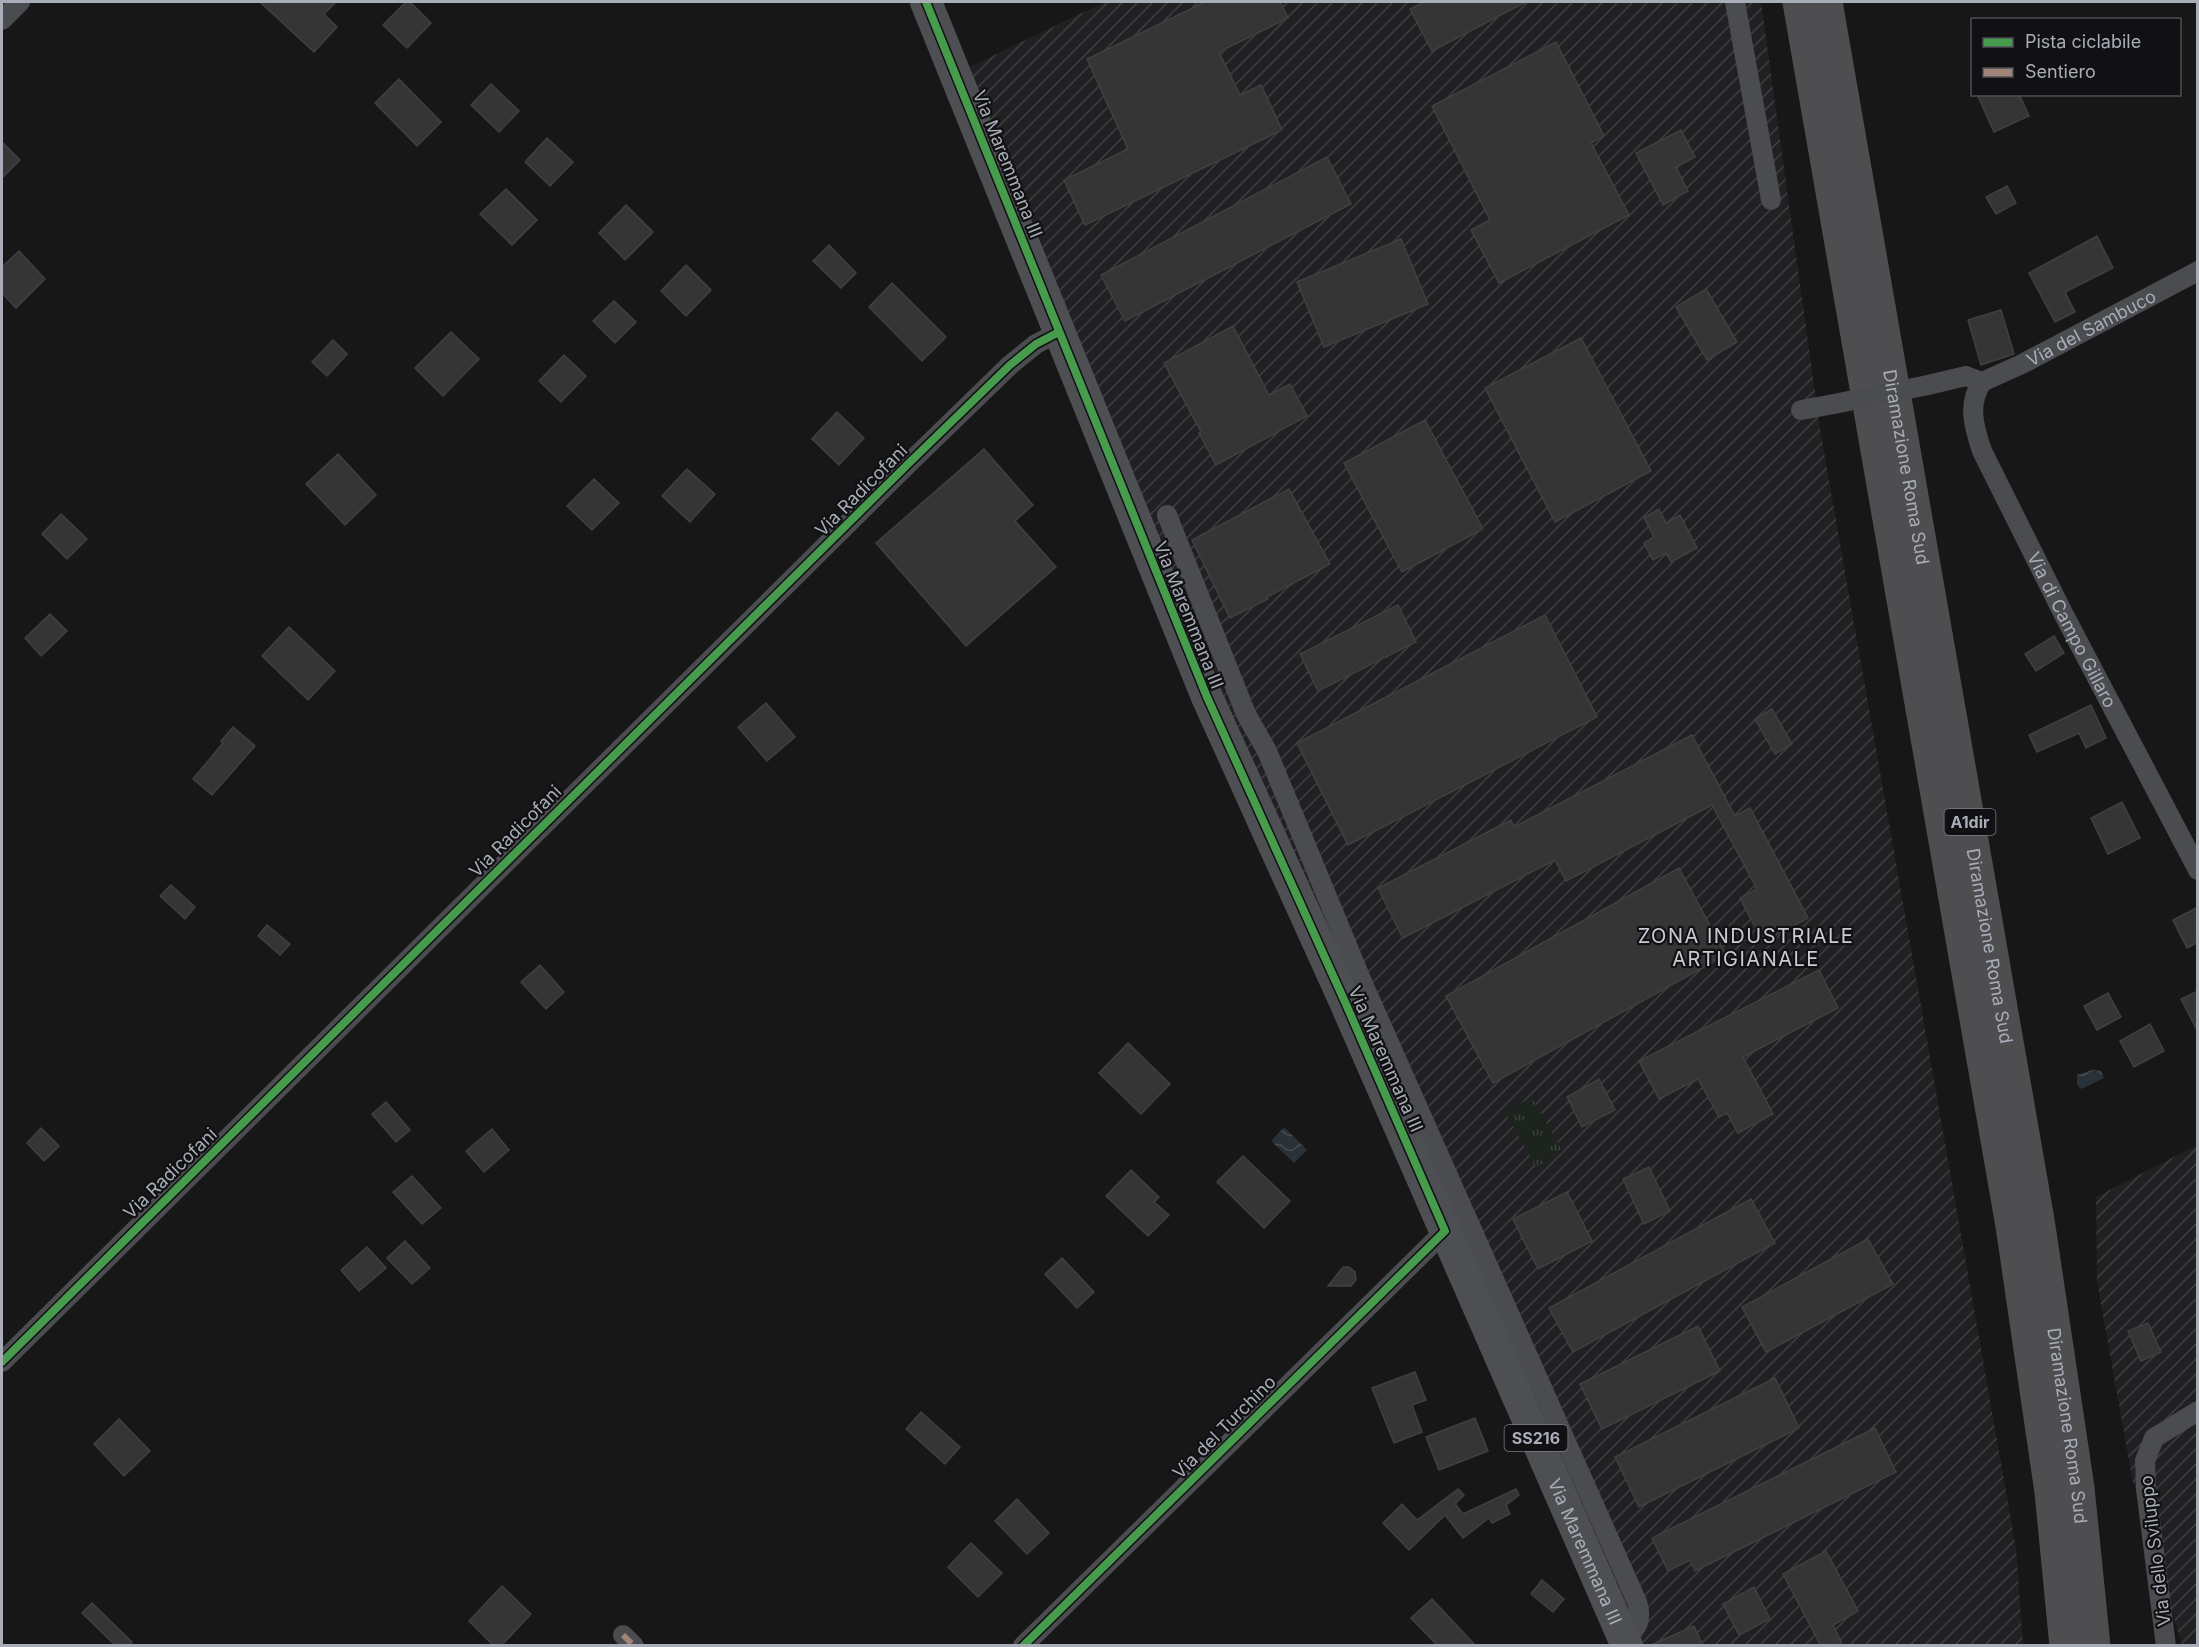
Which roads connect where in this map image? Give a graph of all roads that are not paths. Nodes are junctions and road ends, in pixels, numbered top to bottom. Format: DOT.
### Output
graph roads {
  1 [pos="20,2"];
  2 [pos="926,2"];
  3 [pos="1735,2"];
  4 [pos="1799,2"];
  5 [pos="1826,2"];
  6 [pos="2,20"];
  7 [pos="1771,200"];
  8 [pos="2198,271"];
  9 [pos="1059,332"];
  10 [pos="1982,382"];
  11 [pos="1801,410"];
  12 [pos="1167,515"];
  13 [pos="2198,870"];
  14 [pos="1445,1231"];
  15 [pos="2,1362"];
  16 [pos="2198,1411"];
  17 [pos="1626,1643"];
  18 [pos="1023,1646"];
  19 [pos="2066,1646"];
  20 [pos="2094,1646"];
  21 [pos="2166,1646"];
  1 -- 6 [label="street"];
  2 -- 9 [label="main road, Via Maremmana III / SS216"];
  3 -- 7 [label="street"];
  4 -- 19 [label="highway, Diramazione Roma Sud / A1dir"];
  5 -- 20 [label="highway, Diramazione Roma Sud / A1dir"];
  8 -- 10 [label="street, Via del Sambuco"];
  9 -- 14 [label="main road, Via Maremmana III / SS216"];
  9 -- 15 [label="street, Via Radicofani"];
  10 -- 11 [label="street, bridge"];
  10 -- 13 [label="street, Via di Campo Gillaro"];
  12 -- 17 [label="street"];
  14 -- 17 [label="main road, Via Maremmana III / SS216"];
  14 -- 18 [label="street, Via del Turchino"];
  16 -- 21 [label="street, Via dello Sviluppo"];
}
